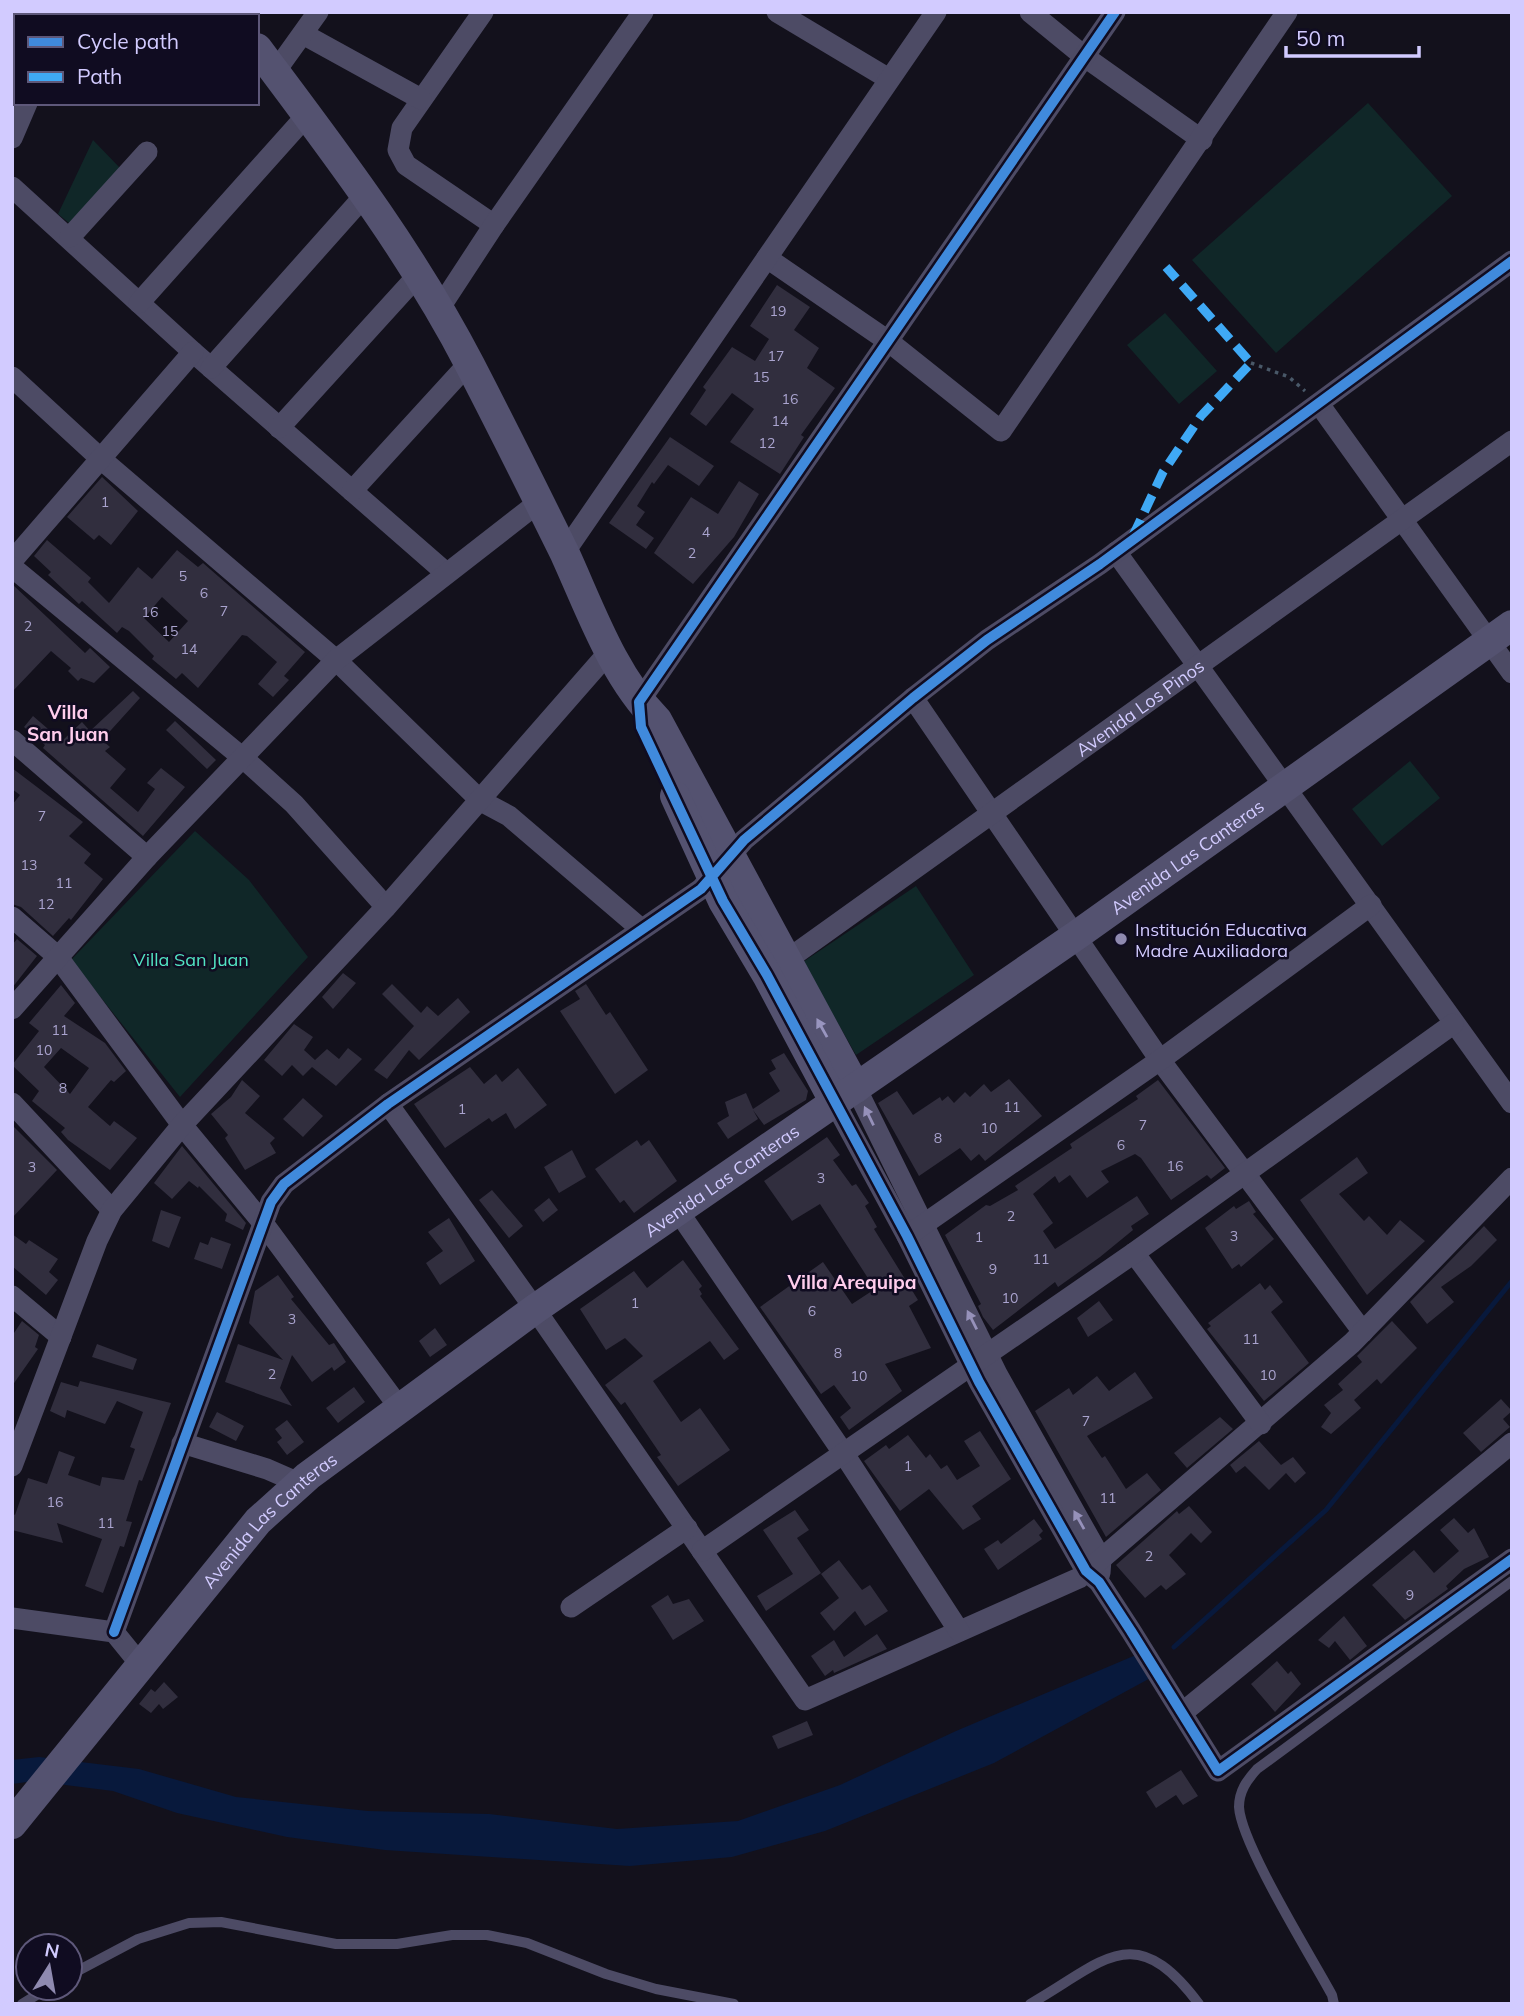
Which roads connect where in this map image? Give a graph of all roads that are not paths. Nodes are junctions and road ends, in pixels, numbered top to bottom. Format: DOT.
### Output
graph roads {
  1 [pos="318,12"];
  2 [pos="483,12"];
  3 [pos="643,12"];
  4 [pos="777,12"];
  5 [pos="936,12"];
  6 [pos="1030,12"];
  7 [pos="1115,12"];
  8 [pos="1287,12"];
  9 [pos="303,34"];
  10 [pos="259,51"];
  11 [pos="1085,57"];
  12 [pos="275,72"];
  13 [pos="889,79"];
  14 [pos="421,99"];
  15 [pos="26,105"];
  16 [pos="307,116"];
  17 [pos="12,138"];
  18 [pos="1202,141"];
  19 [pos="147,152"];
  20 [pos="12,187"];
  21 [pos="366,194"];
  22 [pos="494,225"];
  23 [pos="70,237"];
  24 [pos="767,258"];
  25 [pos="1512,261"];
  26 [pos="419,274"];
  27 [pos="139,303"];
  28 [pos="439,309"];
  29 [pos="888,341"];
  30 [pos="193,352"];
  31 [pos="468,363"];
  32 [pos="211,368"];
  33 [pos="12,377"];
  34 [pos="1319,404"];
  35 [pos="279,428"];
  36 [pos="1512,441"];
  37 [pos="101,459"];
  38 [pos="352,491"];
  39 [pos="538,502"];
  40 [pos="1404,519"];
  41 [pos="1116,552"];
  42 [pos="564,553"];
  43 [pos="12,561"];
  44 [pos="12,567"];
  45 [pos="445,572"];
  46 [pos="1500,634"];
  47 [pos="609,652"];
  48 [pos="336,660"];
  49 [pos="1199,666"];
  50 [pos="1512,673"];
  51 [pos="913,698"];
  52 [pos="639,702"];
  53 [pos="12,740"];
  54 [pos="243,758"];
  55 [pos="1286,786"];
  56 [pos="481,801"];
  57 [pos="991,814"];
  58 [pos="147,857"];
  59 [pos="720,866"];
  60 [pos="1371,905"];
  61 [pos="386,908"];
  62 [pos="12,917"];
  63 [pos="640,928"];
  64 [pos="1077,935"];
  65 [pos="57,956"];
  66 [pos="776,968"];
  67 [pos="12,1009"];
  68 [pos="1453,1024"];
  69 [pos="1160,1060"];
  70 [pos="845,1095"];
  71 [pos="12,1103"];
  72 [pos="1512,1103"];
  73 [pos="388,1104"];
  74 [pos="182,1125"];
  75 [pos="1248,1173"];
  76 [pos="1512,1178"];
  77 [pos="112,1210"];
  78 [pos="678,1211"];
  79 [pos="263,1223"];
  80 [pos="915,1230"];
  81 [pos="1134,1254"];
  82 [pos="12,1296"];
  83 [pos="535,1309"];
  84 [pos="1363,1332"];
  85 [pos="61,1337"];
  86 [pos="980,1359"];
  87 [pos="399,1407"];
  88 [pos="1261,1424"];
  89 [pos="182,1443"];
  90 [pos="1512,1443"];
  91 [pos="844,1454"];
  92 [pos="12,1466"];
  93 [pos="299,1483"];
  94 [pos="687,1528"];
  95 [pos="702,1550"];
  96 [pos="1512,1559"];
  97 [pos="1096,1571"];
  98 [pos="1512,1581"];
  99 [pos="571,1607"];
  100 [pos="12,1618"];
  101 [pos="114,1632"];
  102 [pos="959,1632"];
  103 [pos="140,1664"];
  104 [pos="1182,1713"];
  105 [pos="12,1824"];
  106 [pos="84,1968"];
  107 [pos="734,2004"];
  108 [pos="1030,2004"];
  109 [pos="1199,2004"];
  110 [pos="1334,2004"];
  1 -- 9 [label="street"];
  2 -- 14 [label="street"];
  3 -- 22 [label="street"];
  4 -- 13 [label="street"];
  5 -- 13 [label="street"];
  6 -- 11 [label="street"];
  7 -- 11 [label="street"];
  8 -- 18 [label="street"];
  9 -- 12 [label="street"];
  9 -- 14 [label="street"];
  10 -- 12 [label="street"];
  11 -- 18 [label="street"];
  11 -- 29 [label="street"];
  12 -- 16 [label="street"];
  13 -- 24 [label="street"];
  14 -- 22 [label="street"];
  15 -- 17 [label="street"];
  16 -- 21 [label="street"];
  16 -- 27 [label="street"];
  18 -- 29 [label="street"];
  19 -- 23 [label="street"];
  20 -- 23 [label="street"];
  21 -- 26 [label="street"];
  21 -- 32 [label="street"];
  22 -- 28 [label="street"];
  23 -- 27 [label="street"];
  24 -- 29 [label="street"];
  24 -- 42 [label="street"];
  25 -- 34 [label="street"];
  26 -- 28 [label="street"];
  26 -- 35 [label="street"];
  27 -- 30 [label="street"];
  28 -- 31 [label="street"];
  29 -- 52 [label="street"];
  30 -- 32 [label="street"];
  30 -- 37 [label="street"];
  31 -- 38 [label="street"];
  31 -- 39 [label="street"];
  32 -- 35 [label="street"];
  33 -- 37 [label="street"];
  34 -- 40 [label="street"];
  34 -- 41 [label="street"];
  35 -- 38 [label="street"];
  36 -- 40 [label="street, Avenida Los Pinos"];
  37 -- 43 [label="street"];
  37 -- 48 [label="street"];
  38 -- 45 [label="street"];
  39 -- 42 [label="street"];
  39 -- 45 [label="street"];
  40 -- 46 [label="street"];
  40 -- 49 [label="street, Avenida Los Pinos"];
  41 -- 49 [label="street"];
  41 -- 51 [label="street"];
  42 -- 47 [label="street"];
  44 -- 54 [label="street"];
  45 -- 48 [label="street"];
  46 -- 50 [label="street"];
  46 -- 55 [label="street, Avenida Las Canteras"];
  47 -- 52 [label="street"];
  47 -- 56 [label="street"];
  48 -- 54 [label="street"];
  48 -- 56 [label="street"];
  49 -- 55 [label="street"];
  49 -- 57 [label="street, Avenida Los Pinos"];
  51 -- 57 [label="street"];
  51 -- 59 [label="street"];
  52 -- 59 [label="street"];
  53 -- 58 [label="street"];
  54 -- 58 [label="street"];
  54 -- 61 [label="street"];
  55 -- 60 [label="street"];
  55 -- 64 [label="street, Avenida Las Canteras"];
  56 -- 61 [label="street"];
  56 -- 63 [label="street"];
  57 -- 64 [label="street"];
  57 -- 66 [label="street, Avenida Los Pinos"];
  58 -- 65 [label="street"];
  59 -- 63 [label="street"];
  59 -- 66 [label="street"];
  60 -- 68 [label="street"];
  60 -- 69 [label="street"];
  61 -- 74 [label="street"];
  62 -- 65 [label="street"];
  63 -- 73 [label="street"];
  64 -- 69 [label="street"];
  64 -- 70 [label="street, Avenida Las Canteras"];
  65 -- 67 [label="street"];
  65 -- 74 [label="street"];
  66 -- 70 [label="street"];
  68 -- 72 [label="street"];
  68 -- 75 [label="street"];
  69 -- 75 [label="street"];
  69 -- 80 [label="street"];
  70 -- 78 [label="street, Avenida Las Canteras"];
  70 -- 80 [label="street"];
  71 -- 77 [label="street"];
  73 -- 79 [label="street"];
  73 -- 83 [label="street"];
  74 -- 77 [label="street"];
  74 -- 79 [label="street"];
  75 -- 81 [label="street"];
  75 -- 84 [label="street"];
  76 -- 84 [label="street"];
  77 -- 85 [label="street"];
  78 -- 83 [label="street, Avenida Las Canteras"];
  78 -- 91 [label="street"];
  79 -- 87 [label="street"];
  79 -- 89 [label="street"];
  80 -- 86 [label="street"];
  81 -- 86 [label="street"];
  81 -- 88 [label="street"];
  82 -- 85 [label="street"];
  83 -- 87 [label="street, Avenida Las Canteras"];
  83 -- 94 [label="street"];
  84 -- 88 [label="street"];
  85 -- 92 [label="street"];
  86 -- 91 [label="street"];
  86 -- 97 [label="street"];
  87 -- 93 [label="street, Avenida Las Canteras"];
  88 -- 97 [label="street"];
  89 -- 93 [label="street"];
  89 -- 101 [label="street"];
  90 -- 104 [label="street"];
  91 -- 95 [label="street"];
  91 -- 102 [label="street"];
  93 -- 103 [label="street, Avenida Las Canteras"];
  94 -- 95 [label="street"];
  94 -- 99 [label="street"];
  95 -- 102 [label="street"];
  96 -- 104 [label="street"];
  97 -- 102 [label="street"];
  97 -- 104 [label="street"];
  98 -- 110 [label="lane"];
  100 -- 101 [label="street"];
  101 -- 103 [label="street"];
  103 -- 105 [label="street, Avenida Las Canteras"];
  106 -- 107 [label="lane"];
  108 -- 109 [label="lane"];
}
